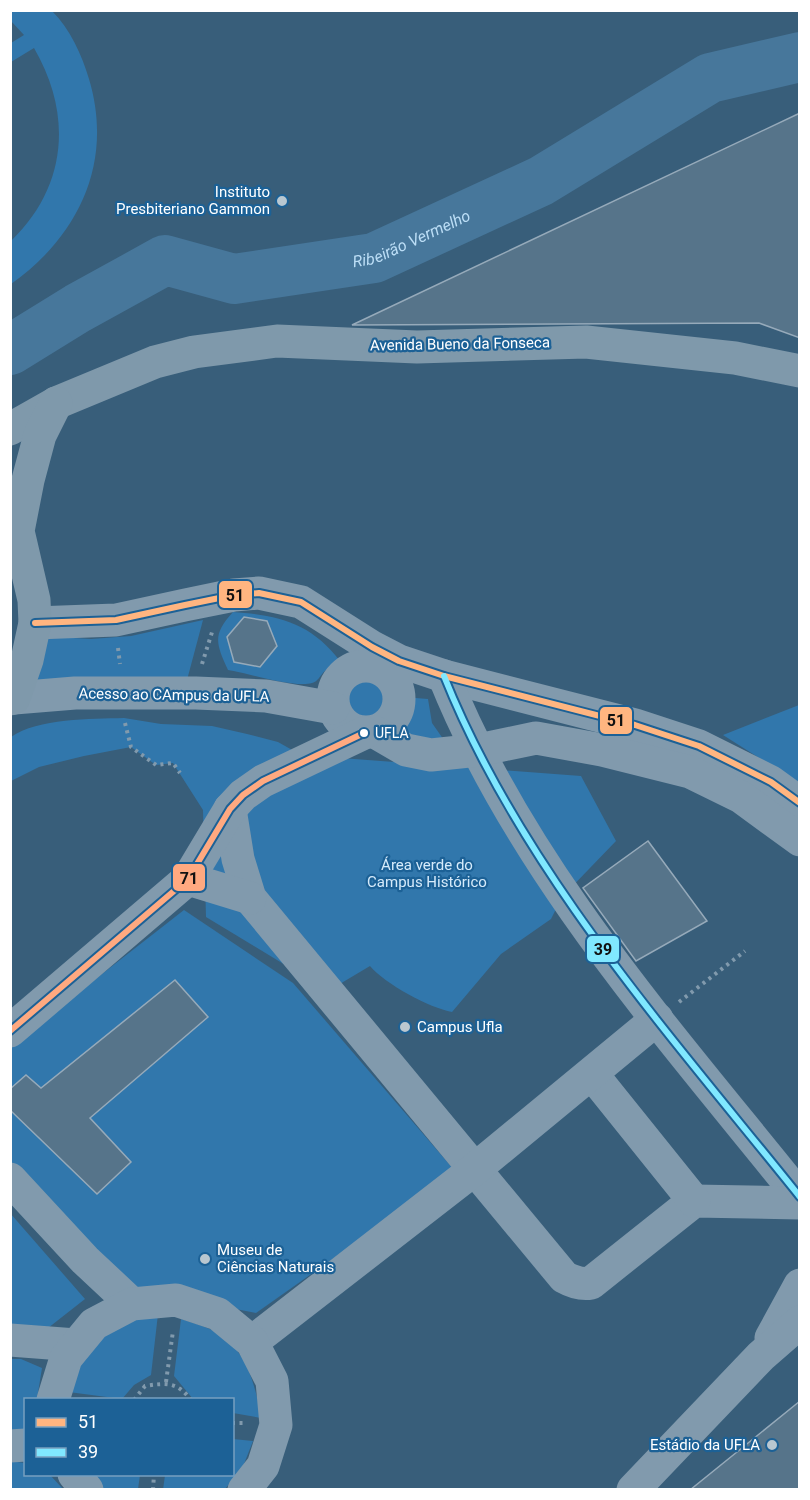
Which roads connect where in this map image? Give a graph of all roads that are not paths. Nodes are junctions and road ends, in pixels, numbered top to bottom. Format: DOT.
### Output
graph roads {
  1 [pos="800,371"];
  2 [pos="56,403"];
  3 [pos="10,429"];
  4 [pos="14,529"];
  5 [pos="35,623"];
  6 [pos="392,666"];
  7 [pos="444,676"];
  8 [pos="12,698"];
  9 [pos="333,708"];
  10 [pos="370,732"];
  11 [pos="479,750"];
  12 [pos="800,803"];
  13 [pos="230,808"];
  14 [pos="800,840"];
  15 [pos="188,879"];
  16 [pos="250,898"];
  17 [pos="657,1018"];
  18 [pos="10,1031"];
  19 [pos="592,1074"];
  20 [pos="475,1169"];
  21 [pos="10,1179"];
  22 [pos="800,1197"];
  23 [pos="694,1201"];
  24 [pos="800,1203"];
  25 [pos="800,1285"];
  26 [pos="132,1304"];
  27 [pos="800,1322"];
  28 [pos="10,1340"];
  29 [pos="252,1342"];
  30 [pos="76,1345"];
  31 [pos="761,1356"];
  32 [pos="54,1398"];
  33 [pos="244,1490"];
  34 [pos="633,1490"];
  1 -- 2 [label="main road, Avenida Bueno da Fonseca"];
  2 -- 3 [label="main road, Avenida Bueno da Fonseca"];
  2 -- 4 [label="main road"];
  4 -- 5 [label="main road"];
  5 -- 6 [label="street"];
  5 -- 8 [label="main road"];
  6 -- 7 [label="street"];
  6 -- 9 [label="street"];
  6 -- 10 [label="street"];
  7 -- 11 [label="street"];
  7 -- 12 [label="street"];
  8 -- 9 [label="street, Acesso ao CAmpus da UFLA"];
  9 -- 10 [label="street"];
  10 -- 11 [label="street"];
  10 -- 13 [label="street"];
  11 -- 14 [label="street"];
  11 -- 17 [label="street"];
  13 -- 15 [label="street"];
  13 -- 16 [label="street"];
  15 -- 16 [label="street"];
  15 -- 18 [label="street"];
  16 -- 20 [label="street"];
  17 -- 19 [label="street"];
  17 -- 22 [label="street"];
  19 -- 20 [label="street"];
  19 -- 23 [label="street"];
  20 -- 23 [label="street"];
  20 -- 29 [label="street"];
  21 -- 26 [label="street"];
  23 -- 24 [label="street"];
  25 -- 31 [label="street"];
  26 -- 29 [label="street"];
  26 -- 30 [label="street"];
  27 -- 31 [label="street"];
  28 -- 30 [label="street"];
  29 -- 33 [label="street"];
  30 -- 32 [label="street"];
  31 -- 34 [label="street"];
}
